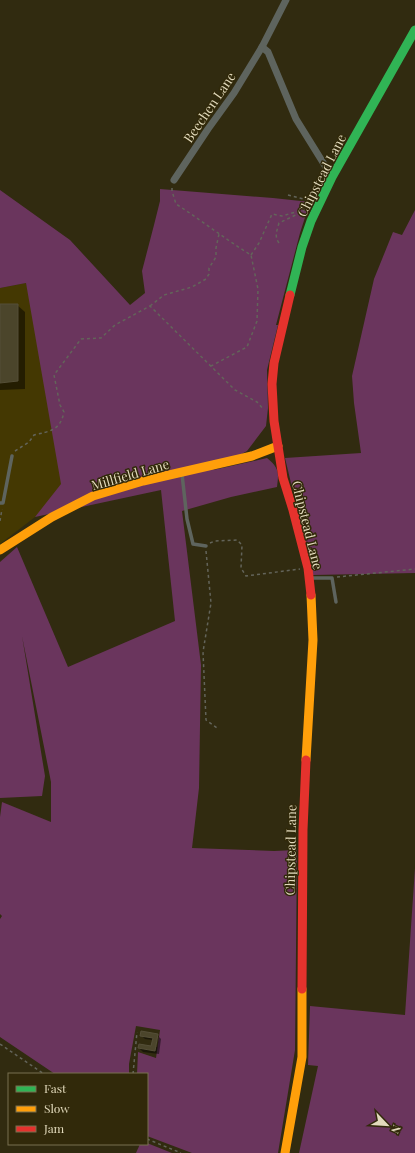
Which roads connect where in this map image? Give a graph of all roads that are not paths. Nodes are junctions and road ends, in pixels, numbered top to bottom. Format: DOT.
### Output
graph roads {
  1 [pos="286,0"];
  2 [pos="415,30"];
  3 [pos="262,47"];
  4 [pos="332,177"];
  5 [pos="174,180"];
  6 [pos="278,446"];
  7 [pos="12,456"];
  8 [pos="181,473"];
  9 [pos="2,503"];
  10 [pos="206,546"];
  11 [pos="0,550"];
  12 [pos="309,578"];
  13 [pos="336,602"];
  14 [pos="285,1153"];
  1 -- 3 [label="street, Beechen Lane"];
  2 -- 4 [label="street, Chipstead Lane"];
  3 -- 4 [label="street"];
  3 -- 5 [label="street, Beechen Lane"];
  4 -- 6 [label="street, Chipstead Lane"];
  6 -- 8 [label="street, Millfield Lane"];
  6 -- 12 [label="street, Chipstead Lane"];
  7 -- 9 [label="lane"];
  8 -- 10 [label="lane"];
  8 -- 11 [label="street, Millfield Lane"];
  12 -- 13 [label="lane"];
  12 -- 14 [label="street, Chipstead Lane"];
}
